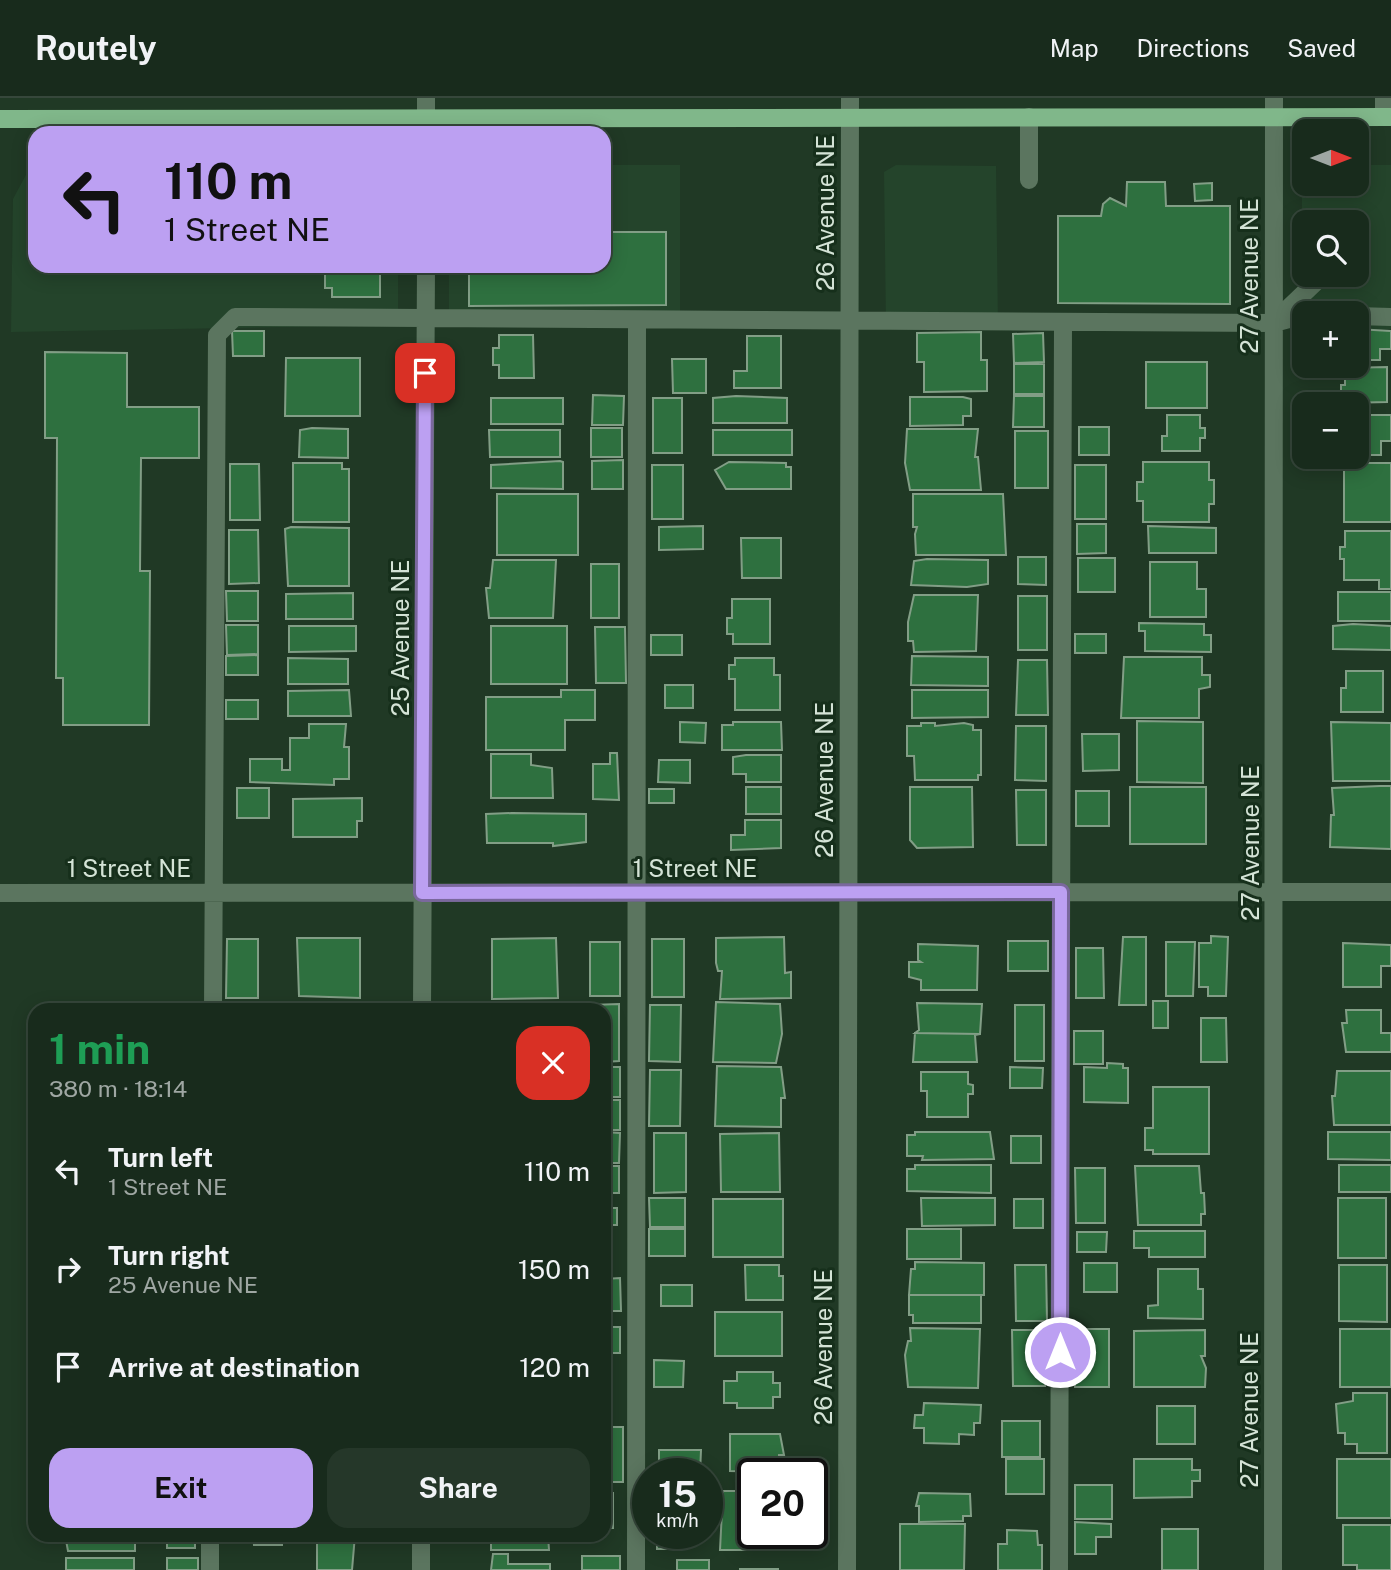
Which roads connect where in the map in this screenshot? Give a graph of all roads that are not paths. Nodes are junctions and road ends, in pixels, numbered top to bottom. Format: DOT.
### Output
graph roads {
  1 [pos="426,98"];
  2 [pos="850,98"];
  3 [pos="1274,98"];
  4 [pos="1384,98"];
  5 [pos="850,117"];
  6 [pos="1028,117"];
  7 [pos="1274,117"];
  8 [pos="1388,117"];
  9 [pos="0,119"];
  10 [pos="426,125"];
  11 [pos="1029,180"];
  12 [pos="426,273"];
  13 [pos="1311,287"];
  14 [pos="1369,316"];
  15 [pos="1391,317"];
  16 [pos="1292,318"];
  17 [pos="426,319"];
  18 [pos="637,320"];
  19 [pos="850,321"];
  20 [pos="1063,323"];
  21 [pos="1274,323"];
  22 [pos="848,892"];
  23 [pos="1061,892"];
  24 [pos="1274,892"];
  25 [pos="1391,892"];
  26 [pos="0,893"];
  27 [pos="214,893"];
  28 [pos="422,893"];
  29 [pos="636,893"];
  30 [pos="213,1003"];
  31 [pos="422,1003"];
  32 [pos="210,1542"];
  33 [pos="421,1542"];
  34 [pos="210,1570"];
  35 [pos="421,1570"];
  36 [pos="636,1570"];
  37 [pos="847,1570"];
  38 [pos="1059,1570"];
  39 [pos="1273,1570"];
  1 -- 10 [label="street"];
  2 -- 5 [label="street, 26 Avenue NE"];
  3 -- 7 [label="street, 27 Avenue NE"];
  4 -- 8 [label="street"];
  5 -- 6 [label="main road"];
  5 -- 10 [label="main road"];
  5 -- 19 [label="street, 26 Avenue NE"];
  6 -- 7 [label="main road"];
  6 -- 11 [label="street"];
  7 -- 8 [label="main road"];
  7 -- 21 [label="street, 27 Avenue NE"];
  9 -- 10 [label="main road"];
  12 -- 17 [label="street, 25 Avenue NE"];
  13 -- 21 [label="street"];
  14 -- 15 [label="street"];
  16 -- 21 [label="street"];
  17 -- 18 [label="street"];
  17 -- 27 [label="street"];
  17 -- 28 [label="street, 25 Avenue NE"];
  18 -- 19 [label="street"];
  18 -- 29 [label="street"];
  19 -- 20 [label="street"];
  19 -- 22 [label="street, 26 Avenue NE"];
  20 -- 21 [label="street"];
  20 -- 23 [label="street"];
  21 -- 24 [label="street, 27 Avenue NE"];
  22 -- 23 [label="street, 1 Street NE"];
  22 -- 29 [label="street, 1 Street NE"];
  22 -- 37 [label="street, 26 Avenue NE"];
  23 -- 24 [label="street, 1 Street NE"];
  23 -- 38 [label="street"];
  24 -- 25 [label="street, 1 Street NE"];
  24 -- 39 [label="street, 27 Avenue NE"];
  26 -- 27 [label="street, 1 Street NE"];
  27 -- 28 [label="street, 1 Street NE"];
  27 -- 30 [label="street"];
  28 -- 29 [label="street, 1 Street NE"];
  28 -- 31 [label="street, 25 Avenue NE"];
  29 -- 36 [label="street"];
  32 -- 34 [label="street"];
  33 -- 35 [label="street"];
}
